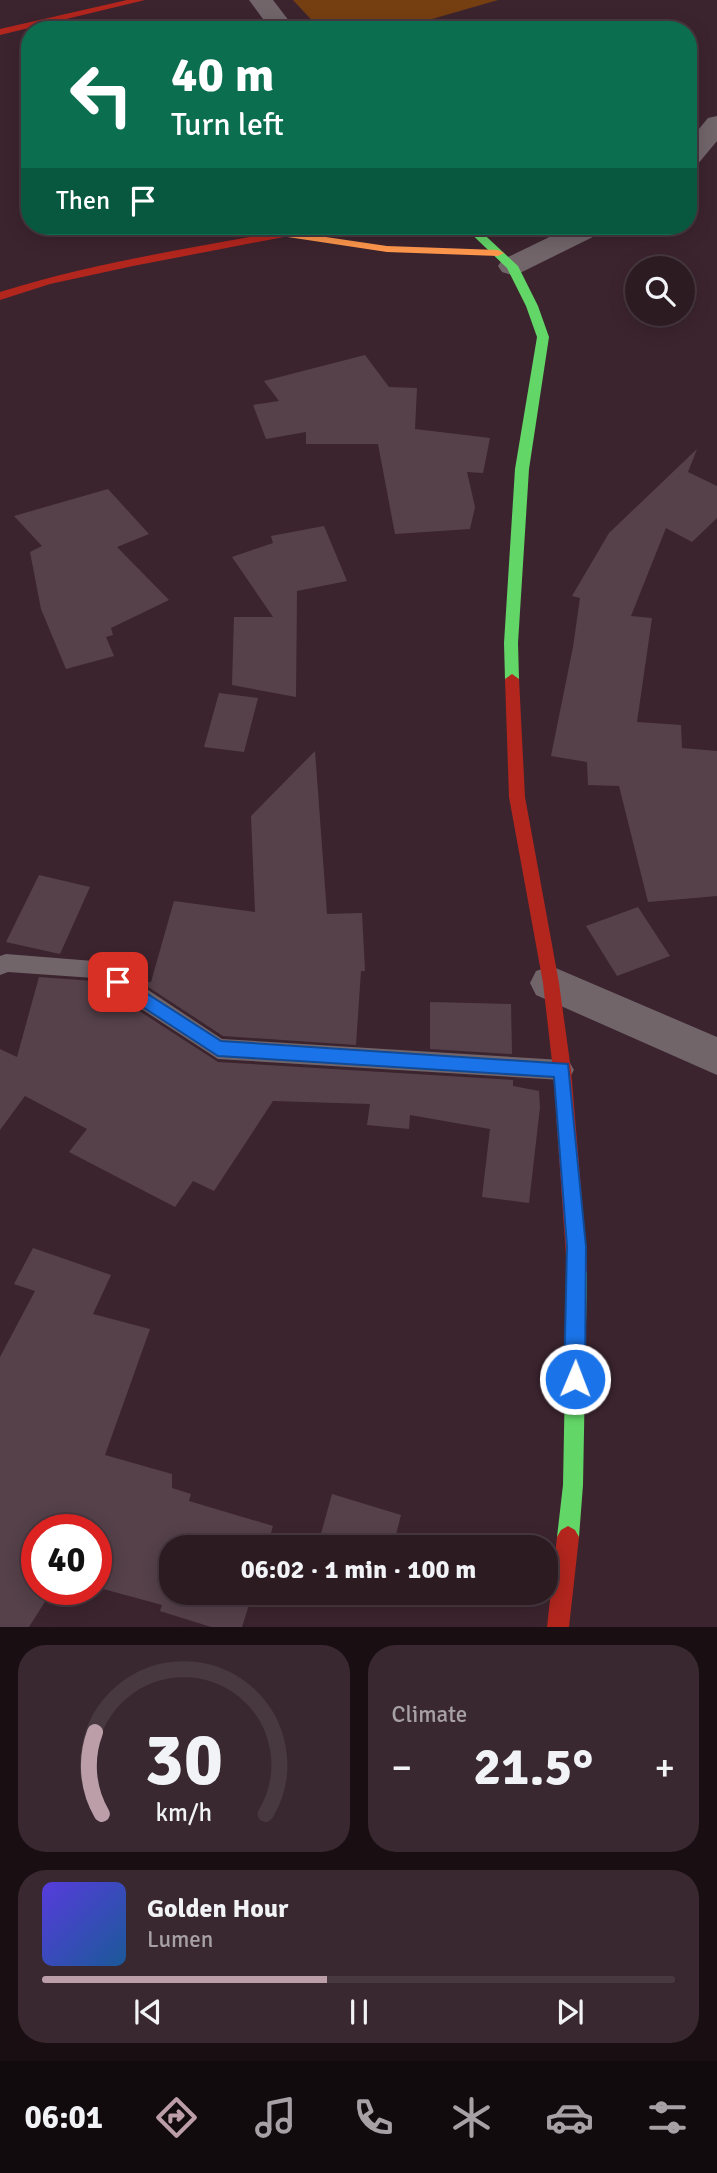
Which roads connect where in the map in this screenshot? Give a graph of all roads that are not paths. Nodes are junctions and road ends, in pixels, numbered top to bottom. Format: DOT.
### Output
graph roads {
  1 [pos="141,0"];
  2 [pos="261,0"];
  3 [pos="48,21"];
  4 [pos="277,21"];
  5 [pos="21,27"];
  6 [pos="0,32"];
  7 [pos="717,124"];
  8 [pos="697,148"];
  9 [pos="277,235"];
  10 [pos="290,235"];
  11 [pos="478,235"];
  12 [pos="570,235"];
  13 [pos="505,260"];
  14 [pos="0,296"];
  15 [pos="0,965"];
  16 [pos="551,984"];
  17 [pos="717,1057"];
  18 [pos="562,1070"];
  19 [pos="558,1627"];
  1 -- 3 [label="street"];
  2 -- 4 [label="street"];
  5 -- 6 [label="street"];
  7 -- 8 [label="street"];
  9 -- 14 [label="street"];
  10 -- 13 [label="street"];
  11 -- 13 [label="street"];
  12 -- 13 [label="street"];
  13 -- 16 [label="street"];
  15 -- 18 [label="lane"];
  16 -- 17 [label="street"];
  16 -- 18 [label="street"];
  18 -- 19 [label="street"];
}
